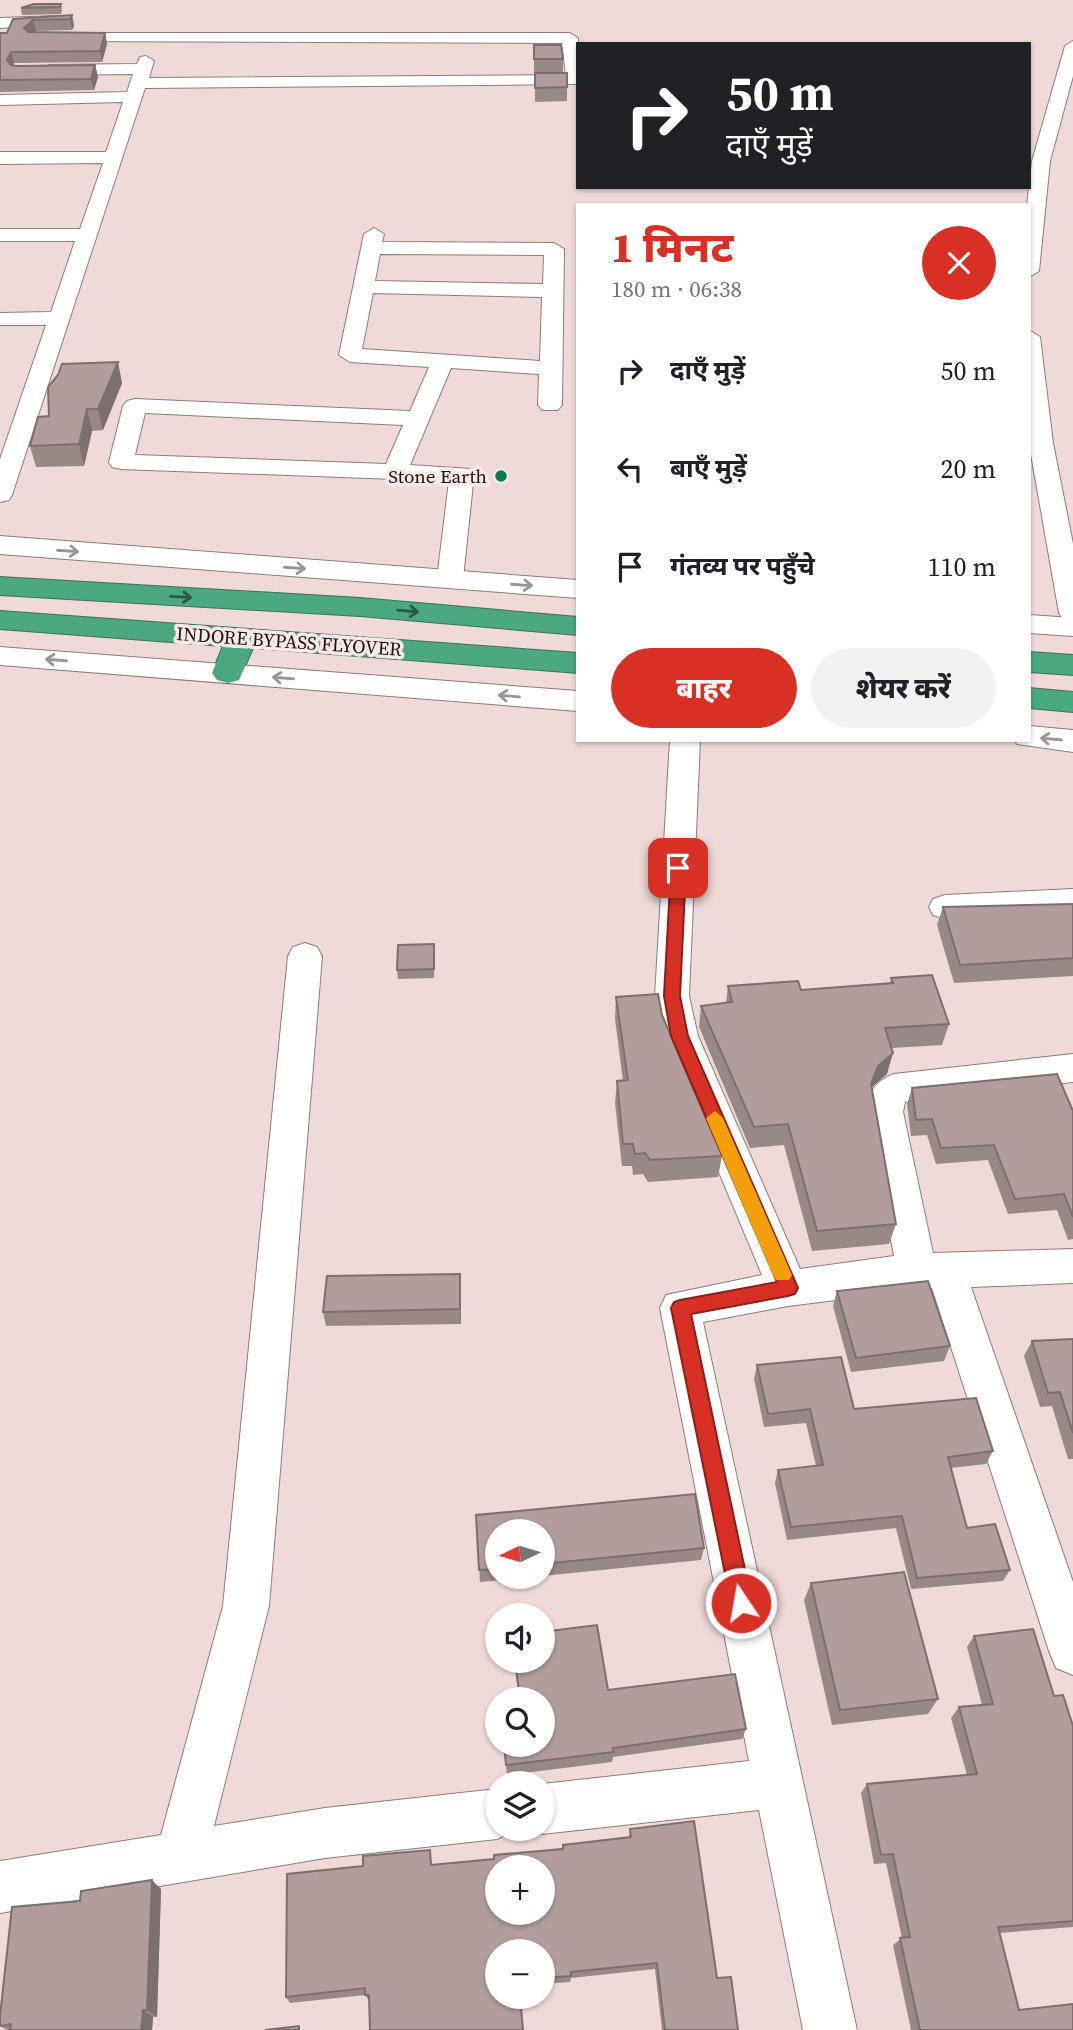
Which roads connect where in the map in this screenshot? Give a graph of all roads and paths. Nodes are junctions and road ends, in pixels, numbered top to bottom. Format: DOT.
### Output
graph roads {
  1 [pos="209,19"];
  2 [pos="79,21"];
  3 [pos="0,23"];
  4 [pos="156,36"];
  5 [pos="194,36"];
  6 [pos="216,36"];
  7 [pos="37,38"];
  8 [pos="1073,46"];
  9 [pos="34,70"];
  10 [pos="139,83"];
  11 [pos="207,83"];
  12 [pos="0,100"];
  13 [pos="112,157"];
  14 [pos="0,158"];
  15 [pos="0,235"];
  16 [pos="88,235"];
  17 [pos="1031,253"];
  18 [pos="363,287"];
  19 [pos="553,291"];
  20 [pos="61,318"];
  21 [pos="0,319"];
  22 [pos="1031,355"];
  23 [pos="442,363"];
  24 [pos="550,368"];
  25 [pos="550,405"];
  26 [pos="415,418"];
  27 [pos="395,471"];
  28 [pos="0,495"];
  29 [pos="0,545"];
  30 [pos="450,579"];
  31 [pos="0,586"];
  32 [pos="576,589"];
  33 [pos="1073,613"];
  34 [pos="0,620"];
  35 [pos="1031,624"];
  36 [pos="576,626"];
  37 [pos="1073,627"];
  38 [pos="241,638"];
  39 [pos="0,656"];
  40 [pos="1031,662"];
  41 [pos="576,663"];
  42 [pos="1073,665"];
  43 [pos="228,673"];
  44 [pos="1031,698"];
  45 [pos="576,701"];
  46 [pos="1073,702"];
  47 [pos="1031,737"];
  48 [pos="1073,741"];
  49 [pos="685,742"];
  50 [pos="1073,901"];
  51 [pos="945,907"];
  52 [pos="305,956"];
  53 [pos="1073,1068"];
  54 [pos="1073,1266"];
  55 [pos="931,1271"];
  56 [pos="788,1288"];
  57 [pos="1073,1651"];
  58 [pos="779,1783"];
  59 [pos="555,1808"];
  60 [pos="485,1815"];
  61 [pos="181,1857"];
  62 [pos="0,1887"];
  63 [pos="830,2030"];
  1 -- 5 [label="street"];
  2 -- 3 [label="street"];
  4 -- 5 [label="street"];
  4 -- 7 [label="street"];
  4 -- 10 [label="street"];
  5 -- 6 [label="street"];
  6 -- 11 [label="street"];
  6 -- 11 [label="street"];
  8 -- 17 [label="street"];
  9 -- 10 [label="street"];
  10 -- 11 [label="street"];
  10 -- 12 [label="street"];
  10 -- 13 [label="street"];
  13 -- 14 [label="street"];
  13 -- 16 [label="street"];
  15 -- 16 [label="street"];
  16 -- 20 [label="street"];
  18 -- 19 [label="street"];
  18 -- 19 [label="street"];
  18 -- 23 [label="street"];
  19 -- 24 [label="street"];
  20 -- 21 [label="street"];
  20 -- 28 [label="street"];
  22 -- 33 [label="street"];
  23 -- 24 [label="street"];
  23 -- 26 [label="street"];
  24 -- 25 [label="street"];
  26 -- 27 [label="street"];
  26 -- 27 [label="street"];
  27 -- 30 [label="street"];
  29 -- 30 [label="street, one-way"];
  30 -- 32 [label="street, one-way"];
  31 -- 36 [label="highway, INDORE BYPASS FLYOVER, one-way"];
  34 -- 38 [label="highway, INDORE BYPASS FLYOVER"];
  35 -- 37 [label="street"];
  38 -- 41 [label="highway, INDORE BYPASS FLYOVER"];
  38 -- 43 [label="highway"];
  43 -- 39 [label="street, one-way"];
  40 -- 42 [label="highway"];
  45 -- 43 [label="street, one-way"];
  44 -- 46 [label="highway"];
  48 -- 47 [label="street, one-way"];
  49 -- 56 [label="street"];
  50 -- 51 [label="street"];
  52 -- 61 [label="street"];
  53 -- 55 [label="street"];
  54 -- 55 [label="street"];
  55 -- 56 [label="street"];
  55 -- 57 [label="street"];
  56 -- 58 [label="street"];
  58 -- 59 [label="street"];
  58 -- 63 [label="street"];
  60 -- 61 [label="street"];
  61 -- 62 [label="street"];
}
